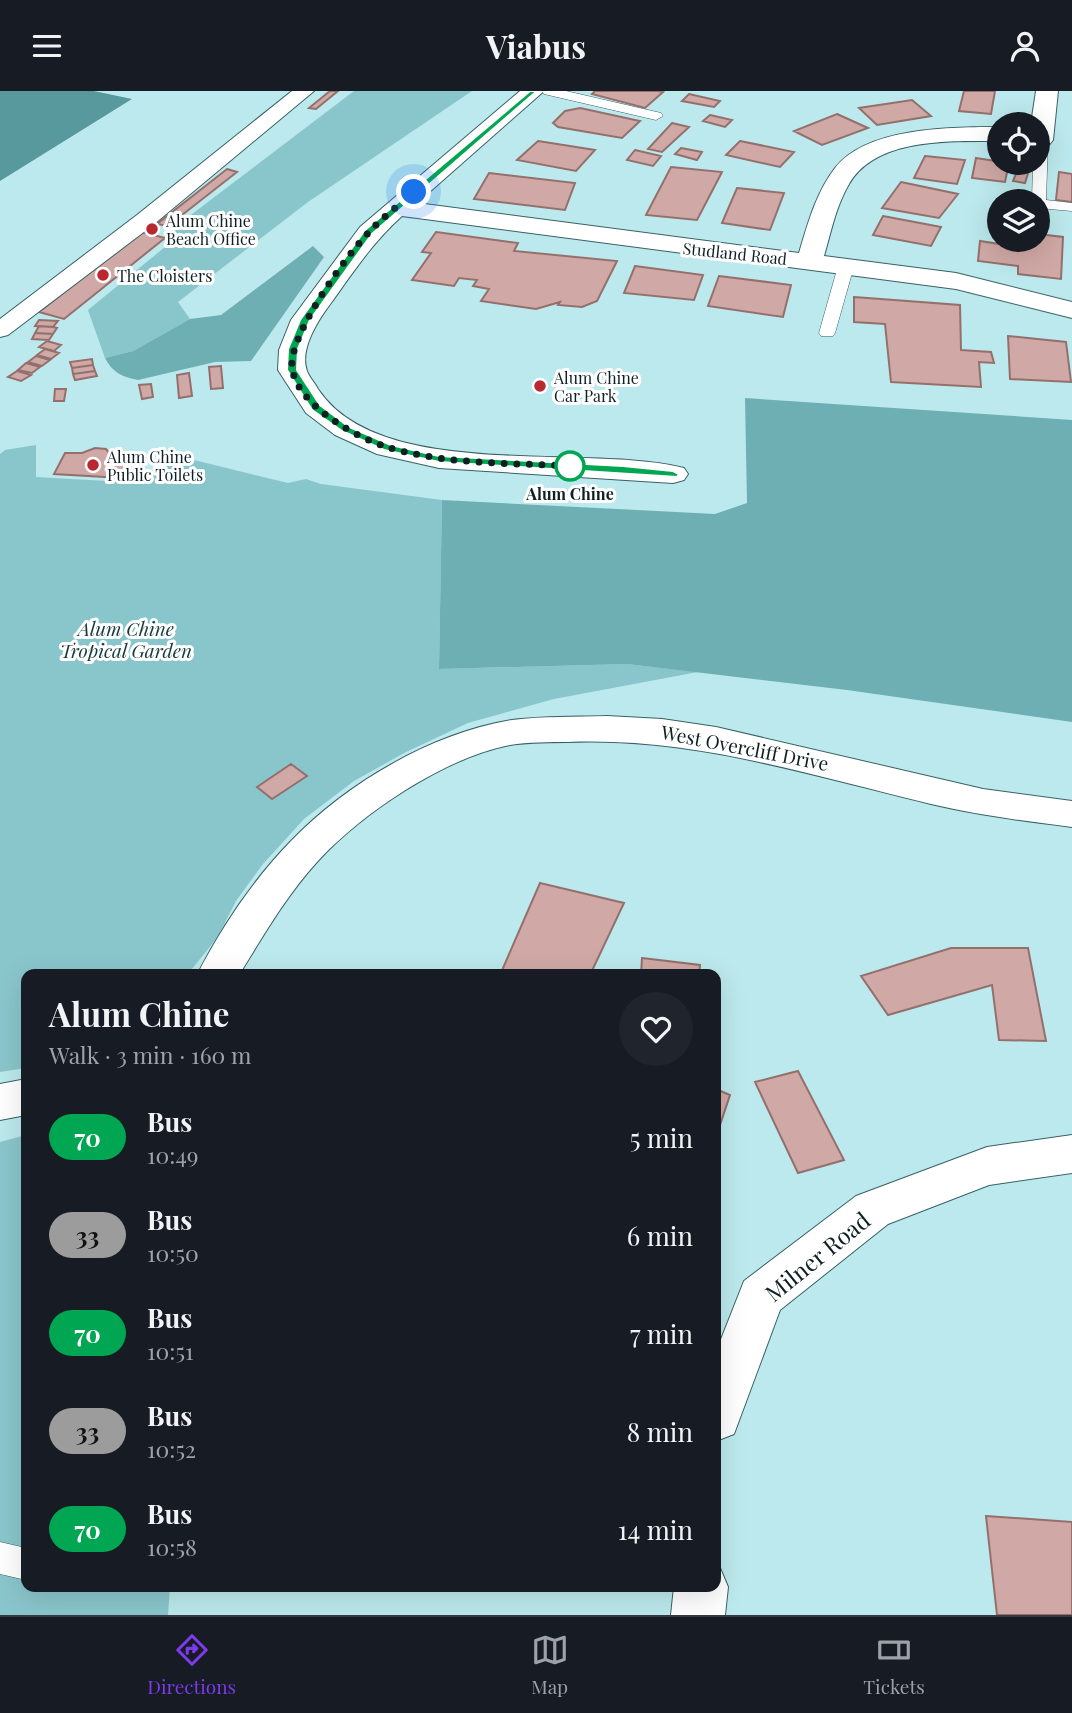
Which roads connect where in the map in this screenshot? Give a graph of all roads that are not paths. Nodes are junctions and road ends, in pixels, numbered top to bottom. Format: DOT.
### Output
graph roads {
  1 [pos="304,91"];
  2 [pos="533,91"];
  3 [pos="549,91"];
  4 [pos="1047,91"];
  5 [pos="1047,112"];
  6 [pos="656,116"];
  7 [pos="987,134"];
  8 [pos="1043,175"];
  9 [pos="395,208"];
  10 [pos="1072,208"];
  11 [pos="810,261"];
  12 [pos="846,266"];
  13 [pos="1072,310"];
  14 [pos="0,330"];
  15 [pos="827,333"];
  16 [pos="673,474"];
  17 [pos="1072,814"];
  18 [pos="221,969"];
  19 [pos="21,1098"];
  20 [pos="0,1102"];
  21 [pos="1072,1154"];
  22 [pos="721,1404"];
  23 [pos="0,1558"];
  24 [pos="21,1563"];
  25 [pos="700,1592"];
  26 [pos="698,1615"];
  1 -- 14 [label="street"];
  2 -- 9 [label="street"];
  3 -- 6 [label="lane"];
  4 -- 5 [label="street"];
  7 -- 11 [label="street"];
  8 -- 10 [label="lane"];
  9 -- 11 [label="street, Studland Road"];
  9 -- 16 [label="street"];
  11 -- 12 [label="street, Studland Road"];
  12 -- 13 [label="street, Studland Road"];
  12 -- 15 [label="lane"];
  17 -- 18 [label="street, West Overcliff Drive"];
  19 -- 20 [label="street"];
  21 -- 22 [label="street, Milner Road"];
  23 -- 24 [label="lane"];
  25 -- 26 [label="street"];
}
